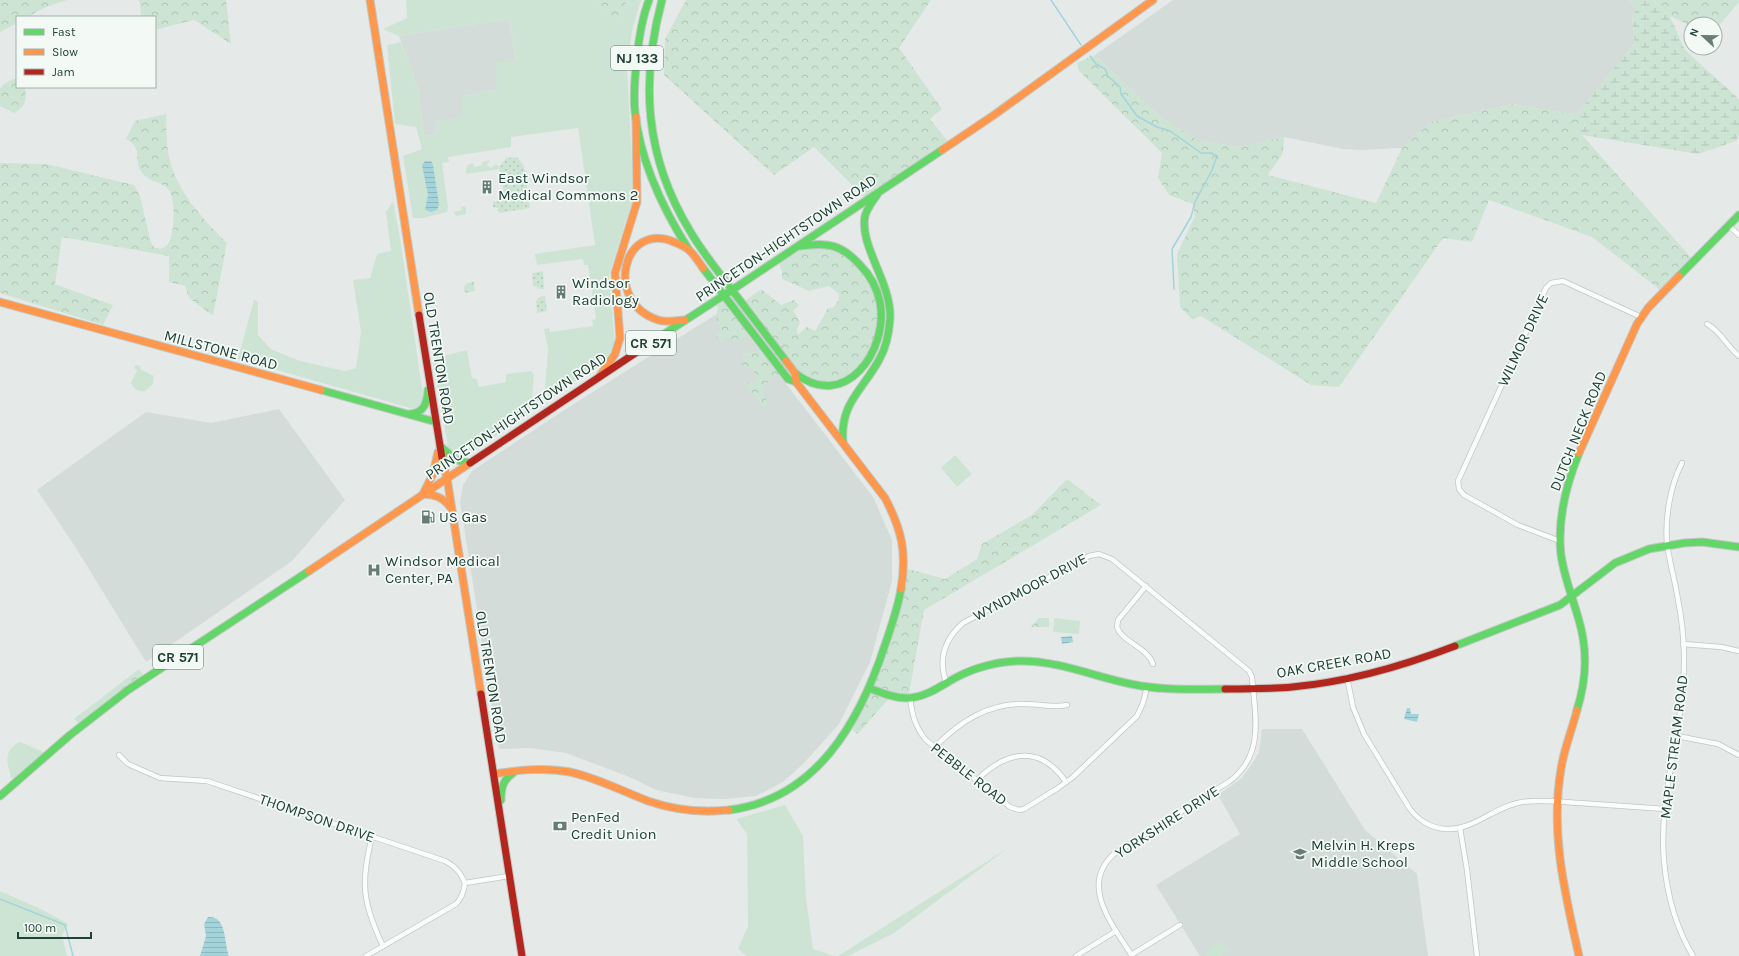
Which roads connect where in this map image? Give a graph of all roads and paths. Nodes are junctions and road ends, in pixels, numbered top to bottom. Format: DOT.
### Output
graph roads {
  1 [pos="370,0"];
  2 [pos="649,0"];
  3 [pos="662,0"];
  4 [pos="1153,0"];
  5 [pos="636,117"];
  6 [pos="879,191"];
  7 [pos="1739,215"];
  8 [pos="1728,225"];
  9 [pos="1739,235"];
  10 [pos="797,246"];
  11 [pos="689,250"];
  12 [pos="732,290"];
  13 [pos="724,296"];
  14 [pos="0,302"];
  15 [pos="1641,317"];
  16 [pos="685,320"];
  17 [pos="1707,324"];
  18 [pos="1739,356"];
  19 [pos="428,370"];
  20 [pos="795,373"];
  21 [pos="599,377"];
  22 [pos="796,382"];
  23 [pos="408,414"];
  24 [pos="436,422"];
  25 [pos="439,444"];
  26 [pos="843,445"];
  27 [pos="469,463"];
  28 [pos="1682,463"];
  29 [pos="447,478"];
  30 [pos="423,494"];
  31 [pos="450,507"];
  32 [pos="1560,541"];
  33 [pos="1667,544"];
  34 [pos="1739,547"];
  35 [pos="1146,586"];
  36 [pos="1573,596"];
  37 [pos="1683,644"];
  38 [pos="1739,651"];
  39 [pos="1153,664"];
  40 [pos="1347,677"];
  41 [pos="946,682"];
  42 [pos="1147,687"];
  43 [pos="869,688"];
  44 [pos="1253,688"];
  45 [pos="910,698"];
  46 [pos="1067,705"];
  47 [pos="1677,736"];
  48 [pos="935,748"];
  49 [pos="119,755"];
  50 [pos="1739,755"];
  51 [pos="516,771"];
  52 [pos="494,774"];
  53 [pos="977,780"];
  54 [pos="1066,782"];
  55 [pos="0,796"];
  56 [pos="1557,801"];
  57 [pos="1665,809"];
  58 [pos="501,822"];
  59 [pos="1460,828"];
  60 [pos="372,837"];
  61 [pos="509,876"];
  62 [pos="465,883"];
  63 [pos="1180,925"];
  64 [pos="1116,931"];
  65 [pos="383,946"];
  66 [pos="366,956"];
  67 [pos="522,956"];
  68 [pos="1076,956"];
  69 [pos="1132,956"];
  70 [pos="1477,956"];
  71 [pos="1579,956"];
  72 [pos="1693,956"];
  1 -- 19 [label="main road, OLD TRENTON ROAD"];
  2 -- 5 [label="main road, NJ 133"];
  3 -- 12 [label="main road, NJ 133"];
  4 -- 6 [label="main road, PRINCETON-HIGHTSTOWN ROAD / CR 571"];
  5 -- 11 [label="main road, NJ 133"];
  5 -- 21 [label="main road"];
  6 -- 10 [label="main road, PRINCETON-HIGHTSTOWN ROAD / CR 571"];
  6 -- 26 [label="main road"];
  7 -- 8 [label="main road, DUTCH NECK ROAD"];
  8 -- 9 [label="street"];
  8 -- 15 [label="main road, DUTCH NECK ROAD"];
  10 -- 12 [label="main road, PRINCETON-HIGHTSTOWN ROAD / CR 571"];
  10 -- 20 [label="main road"];
  11 -- 13 [label="main road, NJ 133"];
  11 -- 16 [label="main road"];
  12 -- 13 [label="main road, PRINCETON-HIGHTSTOWN ROAD / CR 571"];
  12 -- 20 [label="main road"];
  13 -- 16 [label="main road, PRINCETON-HIGHTSTOWN ROAD / CR 571"];
  13 -- 22 [label="main road"];
  14 -- 23 [label="main road, MILLSTONE ROAD"];
  15 -- 32 [label="main road, DUTCH NECK ROAD"];
  15 -- 32 [label="street, WILMOR DRIVE"];
  16 -- 21 [label="main road, PRINCETON-HIGHTSTOWN ROAD / CR 571"];
  17 -- 18 [label="street"];
  19 -- 23 [label="main road"];
  19 -- 24 [label="main road, OLD TRENTON ROAD"];
  20 -- 22 [label="main road"];
  21 -- 27 [label="main road, PRINCETON-HIGHTSTOWN ROAD / CR 571"];
  22 -- 26 [label="main road"];
  23 -- 24 [label="main road, MILLSTONE ROAD"];
  24 -- 25 [label="main road, OLD TRENTON ROAD"];
  25 -- 27 [label="main road"];
  25 -- 29 [label="main road, OLD TRENTON ROAD"];
  25 -- 30 [label="main road"];
  26 -- 43 [label="main road"];
  27 -- 29 [label="main road, PRINCETON-HIGHTSTOWN ROAD / CR 571"];
  28 -- 33 [label="street, MAPLE STREAM ROAD"];
  29 -- 30 [label="main road, PRINCETON-HIGHTSTOWN ROAD / CR 571"];
  29 -- 31 [label="main road, OLD TRENTON ROAD"];
  30 -- 31 [label="main road"];
  30 -- 55 [label="main road, PRINCETON-HIGHTSTOWN ROAD / CR 571"];
  31 -- 52 [label="main road, OLD TRENTON ROAD"];
  32 -- 36 [label="main road, DUTCH NECK ROAD"];
  33 -- 34 [label="main road, OAK CREEK ROAD"];
  33 -- 36 [label="main road, OAK CREEK ROAD"];
  33 -- 37 [label="street, MAPLE STREAM ROAD"];
  35 -- 39 [label="street"];
  35 -- 41 [label="street, WYNDMOOR DRIVE"];
  35 -- 44 [label="street, WYNDMOOR DRIVE"];
  36 -- 40 [label="main road, OAK CREEK ROAD"];
  36 -- 56 [label="main road, DUTCH NECK ROAD"];
  37 -- 38 [label="street"];
  37 -- 47 [label="street, MAPLE STREAM ROAD"];
  40 -- 44 [label="main road, OAK CREEK ROAD"];
  40 -- 59 [label="street"];
  41 -- 42 [label="main road, OAK CREEK ROAD"];
  41 -- 45 [label="main road, OAK CREEK ROAD"];
  42 -- 44 [label="main road, OAK CREEK ROAD"];
  42 -- 54 [label="street, PEBBLE ROAD"];
  43 -- 45 [label="main road, OAK CREEK ROAD"];
  43 -- 51 [label="main road"];
  44 -- 64 [label="street, YORKSHIRE DRIVE"];
  45 -- 48 [label="street, PEBBLE ROAD"];
  46 -- 48 [label="street"];
  47 -- 50 [label="street"];
  47 -- 57 [label="street, MAPLE STREAM ROAD"];
  48 -- 53 [label="street, PEBBLE ROAD"];
  49 -- 60 [label="street, THOMPSON DRIVE"];
  51 -- 52 [label="main road"];
  51 -- 58 [label="main road"];
  52 -- 58 [label="main road, OLD TRENTON ROAD"];
  53 -- 54 [label="street"];
  53 -- 54 [label="street, PEBBLE ROAD"];
  56 -- 57 [label="street"];
  56 -- 59 [label="street"];
  56 -- 71 [label="main road, DUTCH NECK ROAD"];
  57 -- 72 [label="street, MAPLE STREAM ROAD"];
  58 -- 61 [label="main road, OLD TRENTON ROAD"];
  59 -- 70 [label="street"];
  60 -- 62 [label="street, THOMPSON DRIVE"];
  60 -- 65 [label="street"];
  61 -- 62 [label="street"];
  61 -- 67 [label="main road, OLD TRENTON ROAD"];
  62 -- 65 [label="street"];
  63 -- 69 [label="street"];
  64 -- 68 [label="street"];
  64 -- 69 [label="street, YORKSHIRE DRIVE"];
  65 -- 66 [label="street"];
}
